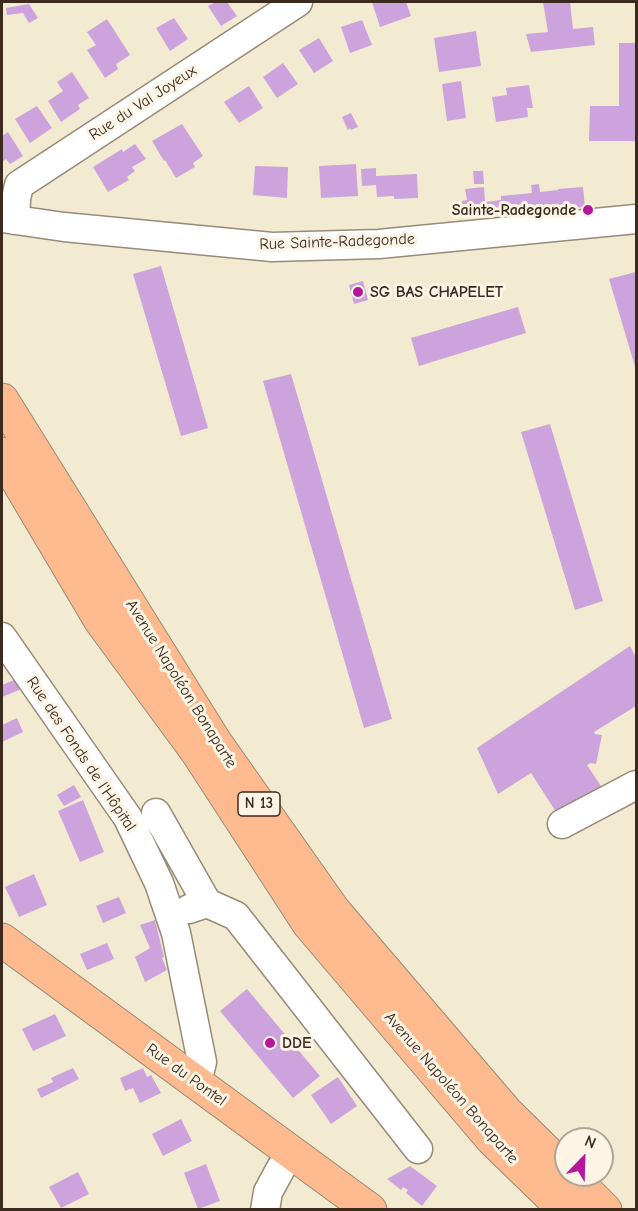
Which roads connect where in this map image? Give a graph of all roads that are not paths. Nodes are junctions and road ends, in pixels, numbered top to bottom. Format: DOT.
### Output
graph roads {
  1 [pos="298,2"];
  2 [pos="8,219"];
  3 [pos="636,219"];
  4 [pos="2,400"];
  5 [pos="2,454"];
  6 [pos="2,638"];
  7 [pos="636,785"];
  8 [pos="156,813"];
  9 [pos="562,825"];
  10 [pos="207,903"];
  11 [pos="170,915"];
  12 [pos="2,940"];
  13 [pos="197,1083"];
  14 [pos="418,1149"];
  15 [pos="292,1153"];
  16 [pos="554,1159"];
  17 [pos="582,1187"];
  18 [pos="265,1209"];
  19 [pos="370,1209"];
  20 [pos="565,1209"];
  21 [pos="605,1209"];
  1 -- 2 [label="street, Rue du Val Joyeux"];
  2 -- 3 [label="street, Rue Sainte-Radegonde"];
  4 -- 16 [label="main road, Avenue Napoléon Bonaparte / N 13"];
  5 -- 20 [label="main road, Avenue Napoléon Bonaparte / N 13"];
  6 -- 11 [label="street, Rue des Fonds de l'Hôpital"];
  7 -- 9 [label="street"];
  8 -- 10 [label="street"];
  10 -- 11 [label="street"];
  10 -- 14 [label="street"];
  11 -- 13 [label="street, Rue des Fonds de l'Hôpital"];
  12 -- 13 [label="main road, Rue du Pontel"];
  13 -- 15 [label="main road, Rue du Pontel"];
  15 -- 18 [label="street"];
  15 -- 19 [label="main road, Rue du Pontel"];
  17 -- 21 [label="main road"];
}
